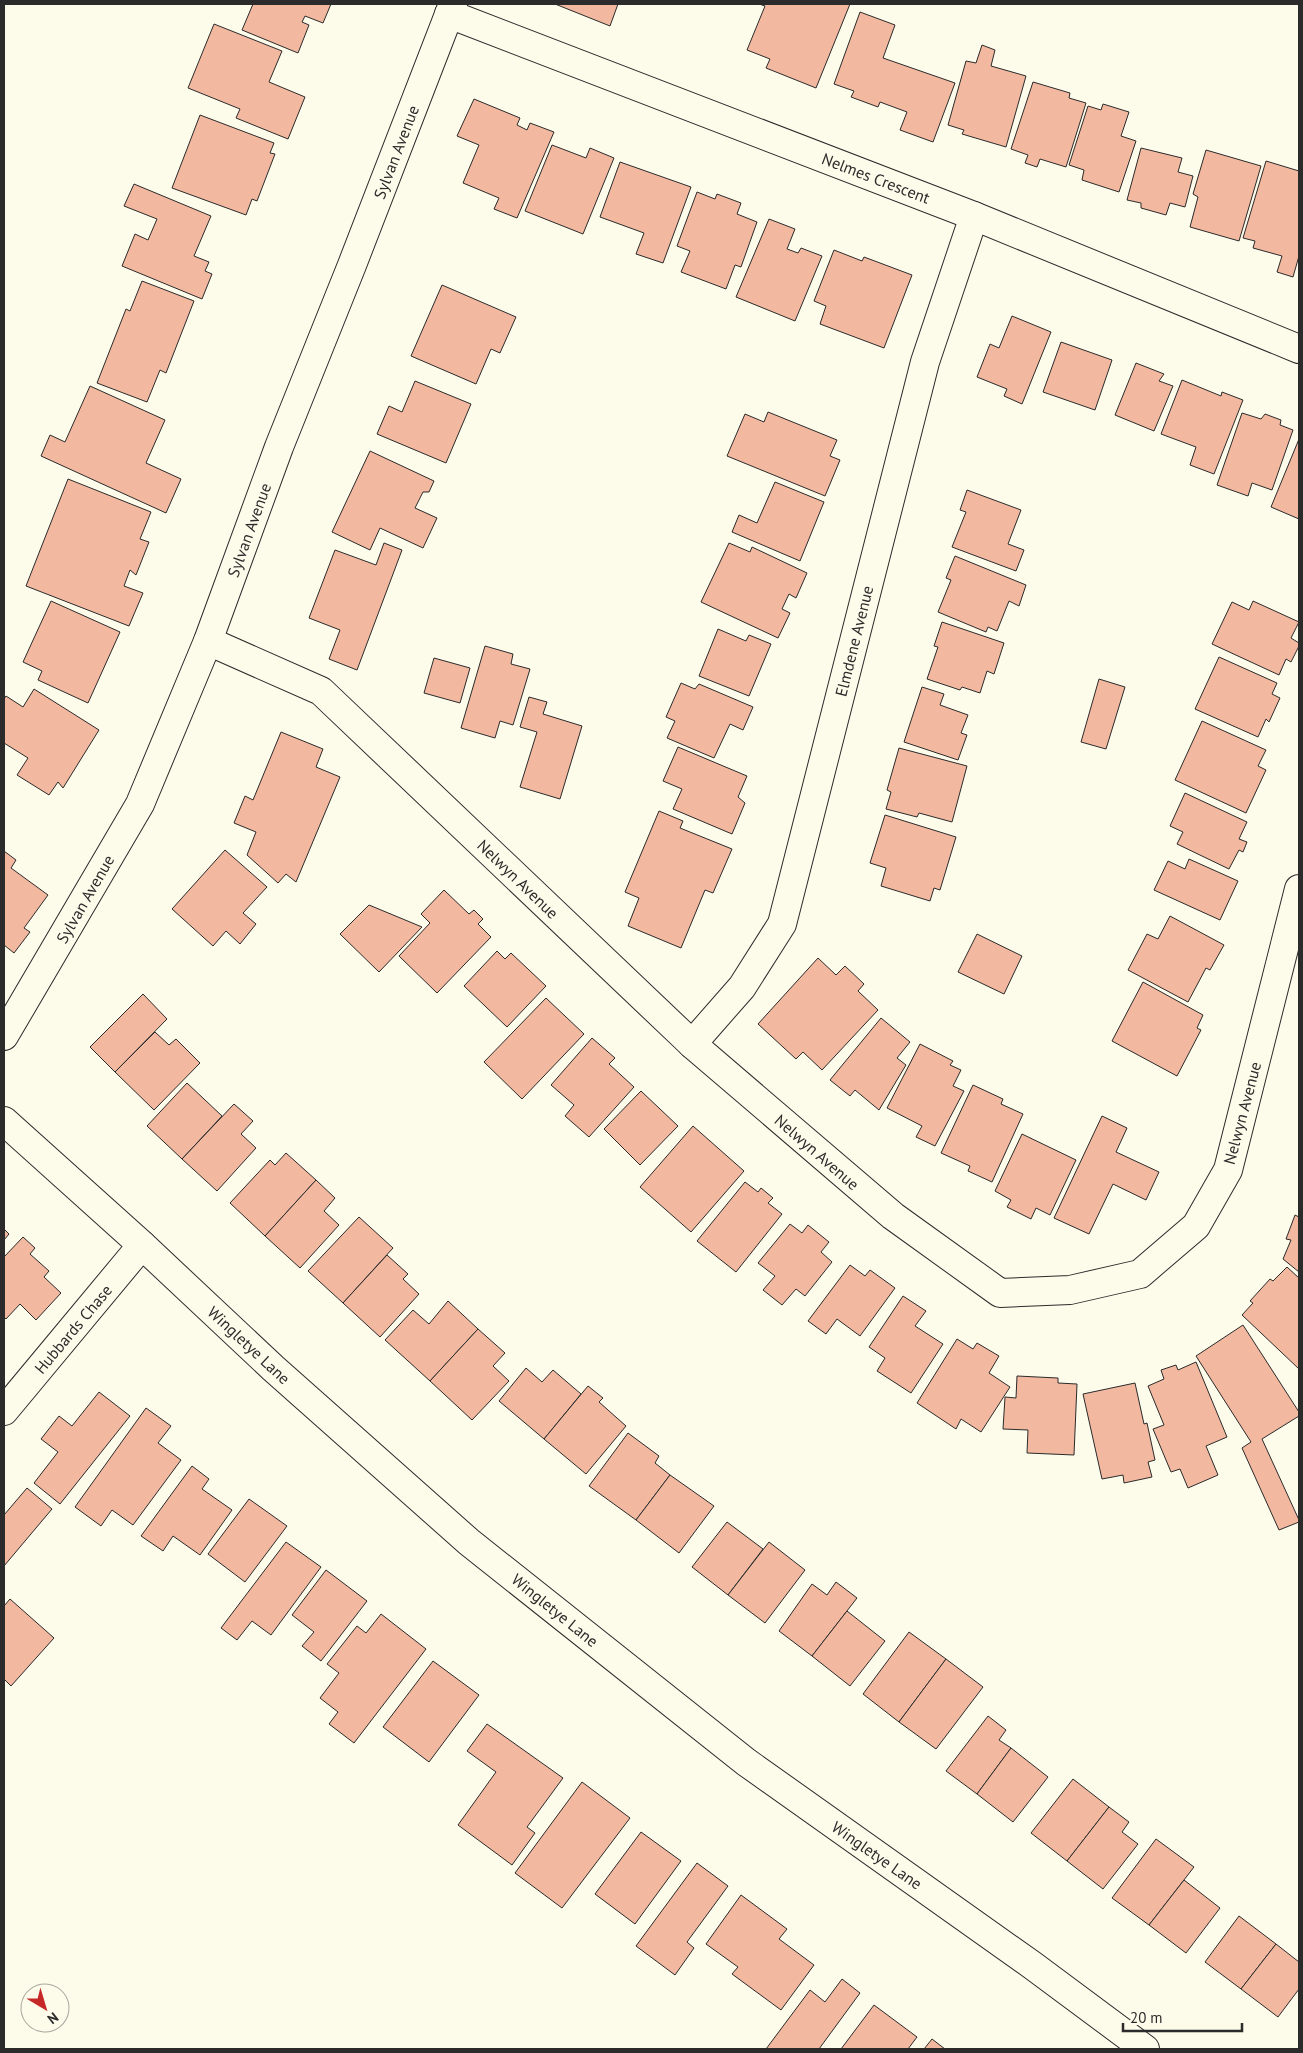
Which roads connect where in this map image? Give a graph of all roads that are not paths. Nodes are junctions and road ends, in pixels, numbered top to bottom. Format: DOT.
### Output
graph roads {
  1 [pos="451,9"];
  2 [pos="974,216"];
  3 [pos="1299,349"];
  4 [pos="208,641"];
  5 [pos="1299,889"];
  6 [pos="4,1036"];
  7 [pos="692,1044"];
  8 [pos="4,1122"];
  9 [pos="142,1246"];
  10 [pos="4,1411"];
  11 [pos="1145,2049"];
  1 -- 2 [label="street, Nelmes Crescent"];
  1 -- 4 [label="street, Sylvan Avenue"];
  2 -- 3 [label="street, Nelmes Crescent"];
  2 -- 7 [label="street, Elmdene Avenue"];
  4 -- 6 [label="street, Sylvan Avenue"];
  4 -- 7 [label="street, Nelwyn Avenue"];
  5 -- 7 [label="street, Nelwyn Avenue"];
  8 -- 9 [label="street, Wingletye Lane"];
  9 -- 10 [label="street, Hubbards Chase"];
  9 -- 11 [label="street, Wingletye Lane"];
}
